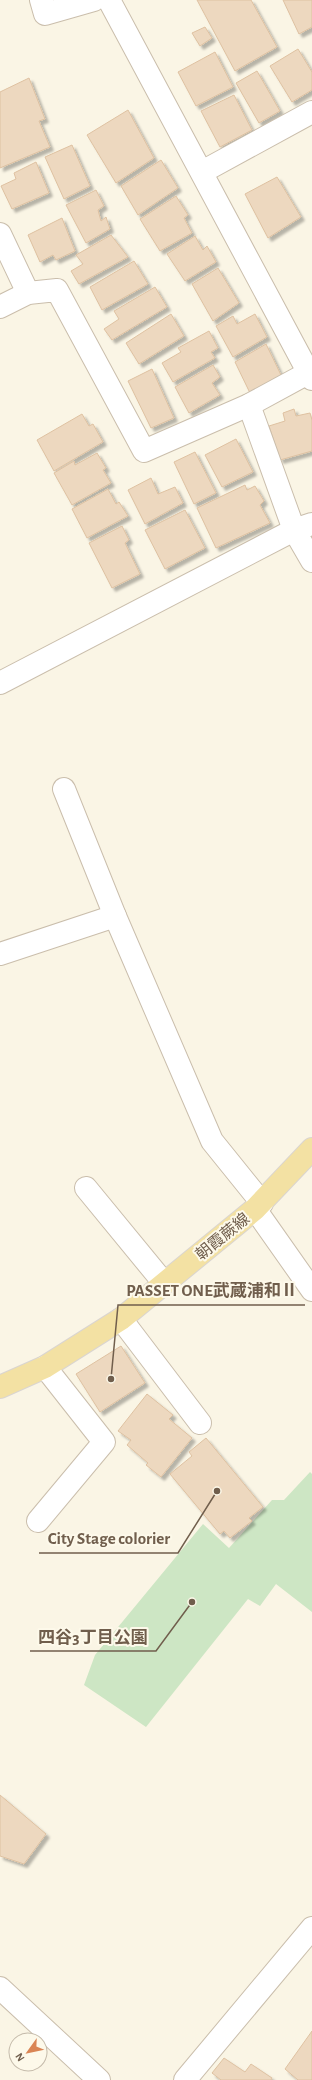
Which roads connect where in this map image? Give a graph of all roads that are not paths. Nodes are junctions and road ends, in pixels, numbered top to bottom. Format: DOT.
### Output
graph roads {
  1 [pos="41,0"];
  2 [pos="94,0"];
  3 [pos="110,0"];
  4 [pos="312,112"];
  5 [pos="202,172"];
  6 [pos="0,234"];
  7 [pos="28,293"];
  8 [pos="0,307"];
  9 [pos="310,376"];
  10 [pos="249,404"];
  11 [pos="303,527"];
  12 [pos="312,561"];
  13 [pos="0,683"];
  14 [pos="64,789"];
  15 [pos="115,916"];
  16 [pos="0,954"];
  17 [pos="312,1149"];
  18 [pos="86,1188"];
  19 [pos="259,1206"];
  20 [pos="164,1283"];
  21 [pos="312,1290"];
  22 [pos="121,1319"];
  23 [pos="45,1367"];
  24 [pos="0,1387"];
  25 [pos="200,1423"];
  26 [pos="38,1521"];
  27 [pos="312,1928"];
  28 [pos="1,1989"];
  29 [pos="100,2080"];
  30 [pos="185,2080"];
  1 -- 2 [label="street"];
  3 -- 5 [label="street"];
  4 -- 5 [label="street"];
  5 -- 9 [label="street"];
  6 -- 7 [label="street"];
  7 -- 8 [label="street"];
  7 -- 10 [label="street"];
  9 -- 10 [label="street"];
  10 -- 11 [label="street"];
  11 -- 12 [label="street"];
  11 -- 13 [label="street"];
  14 -- 15 [label="street"];
  15 -- 16 [label="street"];
  15 -- 19 [label="street"];
  17 -- 19 [label="main road, 朝霞蕨線"];
  18 -- 20 [label="street"];
  19 -- 20 [label="main road, 朝霞蕨線"];
  19 -- 21 [label="street"];
  20 -- 22 [label="main road, 朝霞蕨線"];
  22 -- 23 [label="main road, 朝霞蕨線"];
  22 -- 25 [label="street"];
  23 -- 24 [label="main road, 朝霞蕨線"];
  23 -- 26 [label="street"];
  27 -- 30 [label="street"];
  28 -- 29 [label="street"];
}
